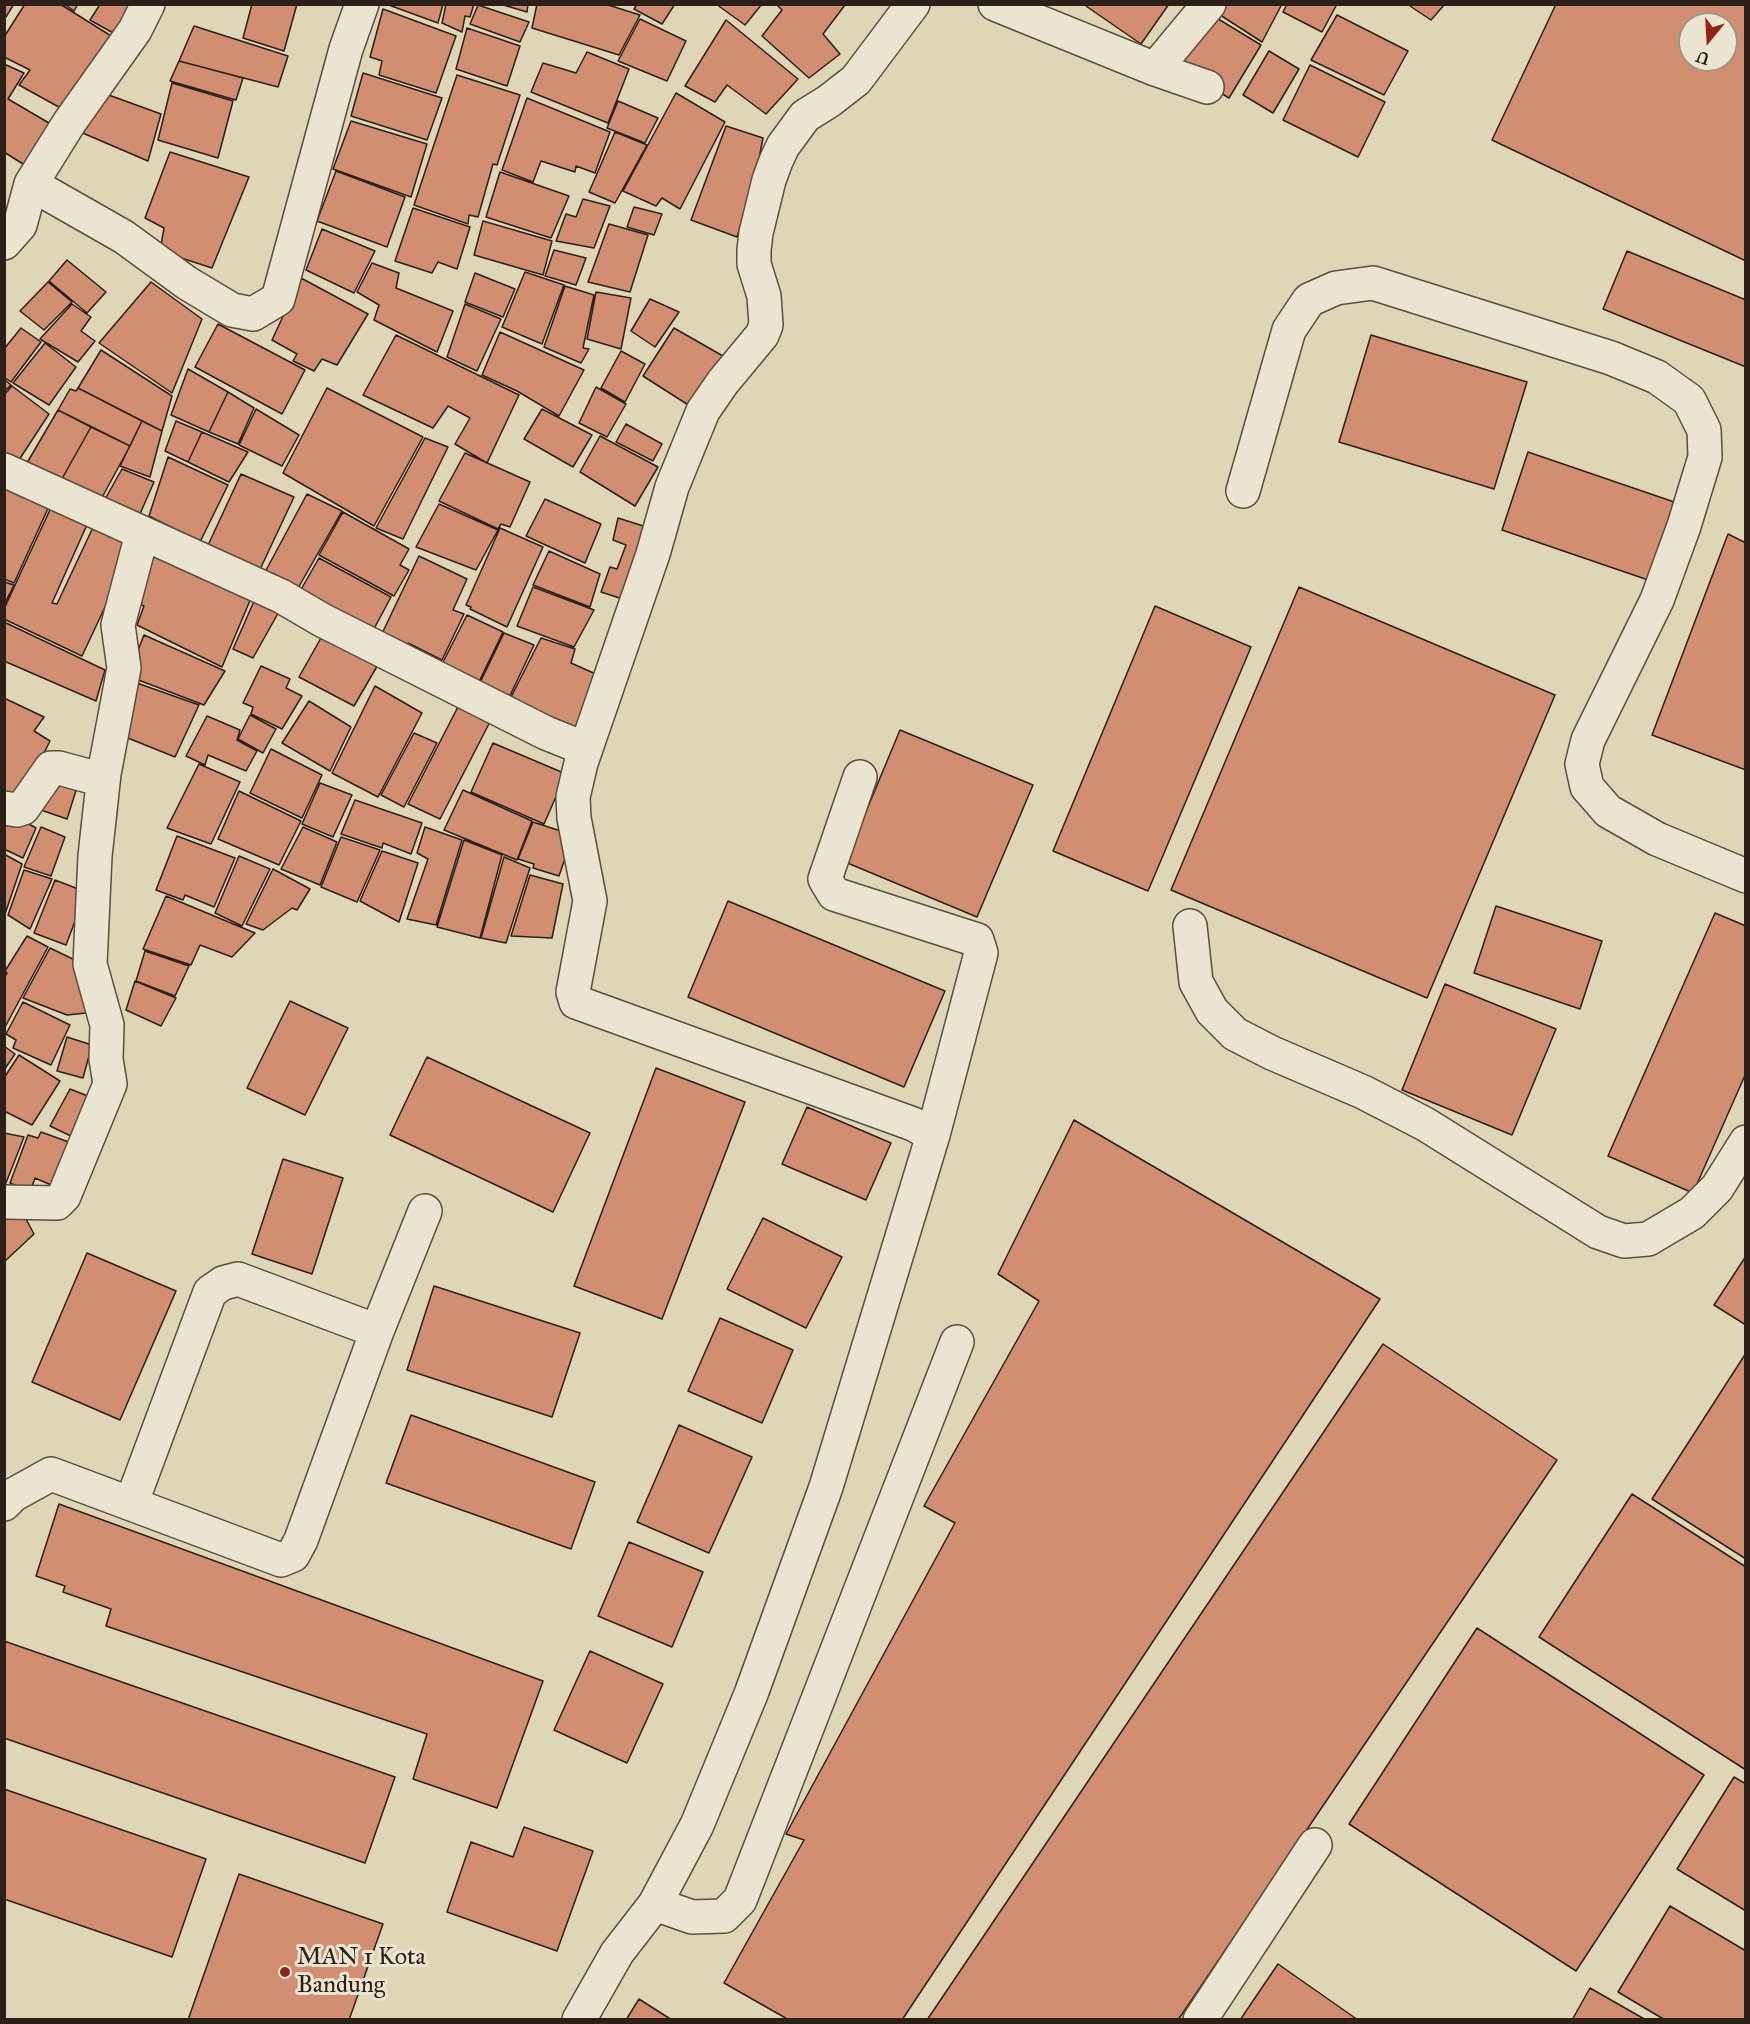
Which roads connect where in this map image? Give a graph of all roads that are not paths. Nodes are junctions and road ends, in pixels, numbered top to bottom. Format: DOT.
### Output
graph roads {
  1 [pos="148,4"];
  2 [pos="362,4"];
  3 [pos="913,4"];
  4 [pos="995,4"];
  5 [pos="1209,4"];
  6 [pos="1155,69"];
  7 [pos="1207,87"];
  8 [pos="31,184"];
  9 [pos="4,243"];
  10 [pos="4,470"];
  11 [pos="1243,491"];
  12 [pos="142,534"];
  13 [pos="586,749"];
  14 [pos="860,777"];
  15 [pos="103,780"];
  16 [pos="4,808"];
  17 [pos="1746,876"];
  18 [pos="1190,926"];
  19 [pos="933,1135"];
  20 [pos="1746,1142"];
  21 [pos="4,1202"];
  22 [pos="425,1211"];
  23 [pos="377,1330"];
  24 [pos="957,1342"];
  25 [pos="4,1504"];
  26 [pos="132,1504"];
  27 [pos="1315,1845"];
  28 [pos="655,1904"];
  29 [pos="579,2019"];
  30 [pos="1200,2019"];
  1 -- 8 [label="street"];
  2 -- 8 [label="street"];
  3 -- 13 [label="street"];
  4 -- 6 [label="street"];
  5 -- 6 [label="street"];
  6 -- 7 [label="street"];
  8 -- 9 [label="street"];
  10 -- 12 [label="street"];
  11 -- 17 [label="street"];
  12 -- 13 [label="street"];
  12 -- 15 [label="street"];
  13 -- 19 [label="street"];
  14 -- 19 [label="street"];
  15 -- 16 [label="street"];
  15 -- 21 [label="street"];
  18 -- 20 [label="street"];
  19 -- 28 [label="street"];
  22 -- 23 [label="street"];
  23 -- 26 [label="street"];
  23 -- 26 [label="street"];
  24 -- 28 [label="street"];
  25 -- 26 [label="street"];
  27 -- 30 [label="street"];
  28 -- 29 [label="street"];
}
